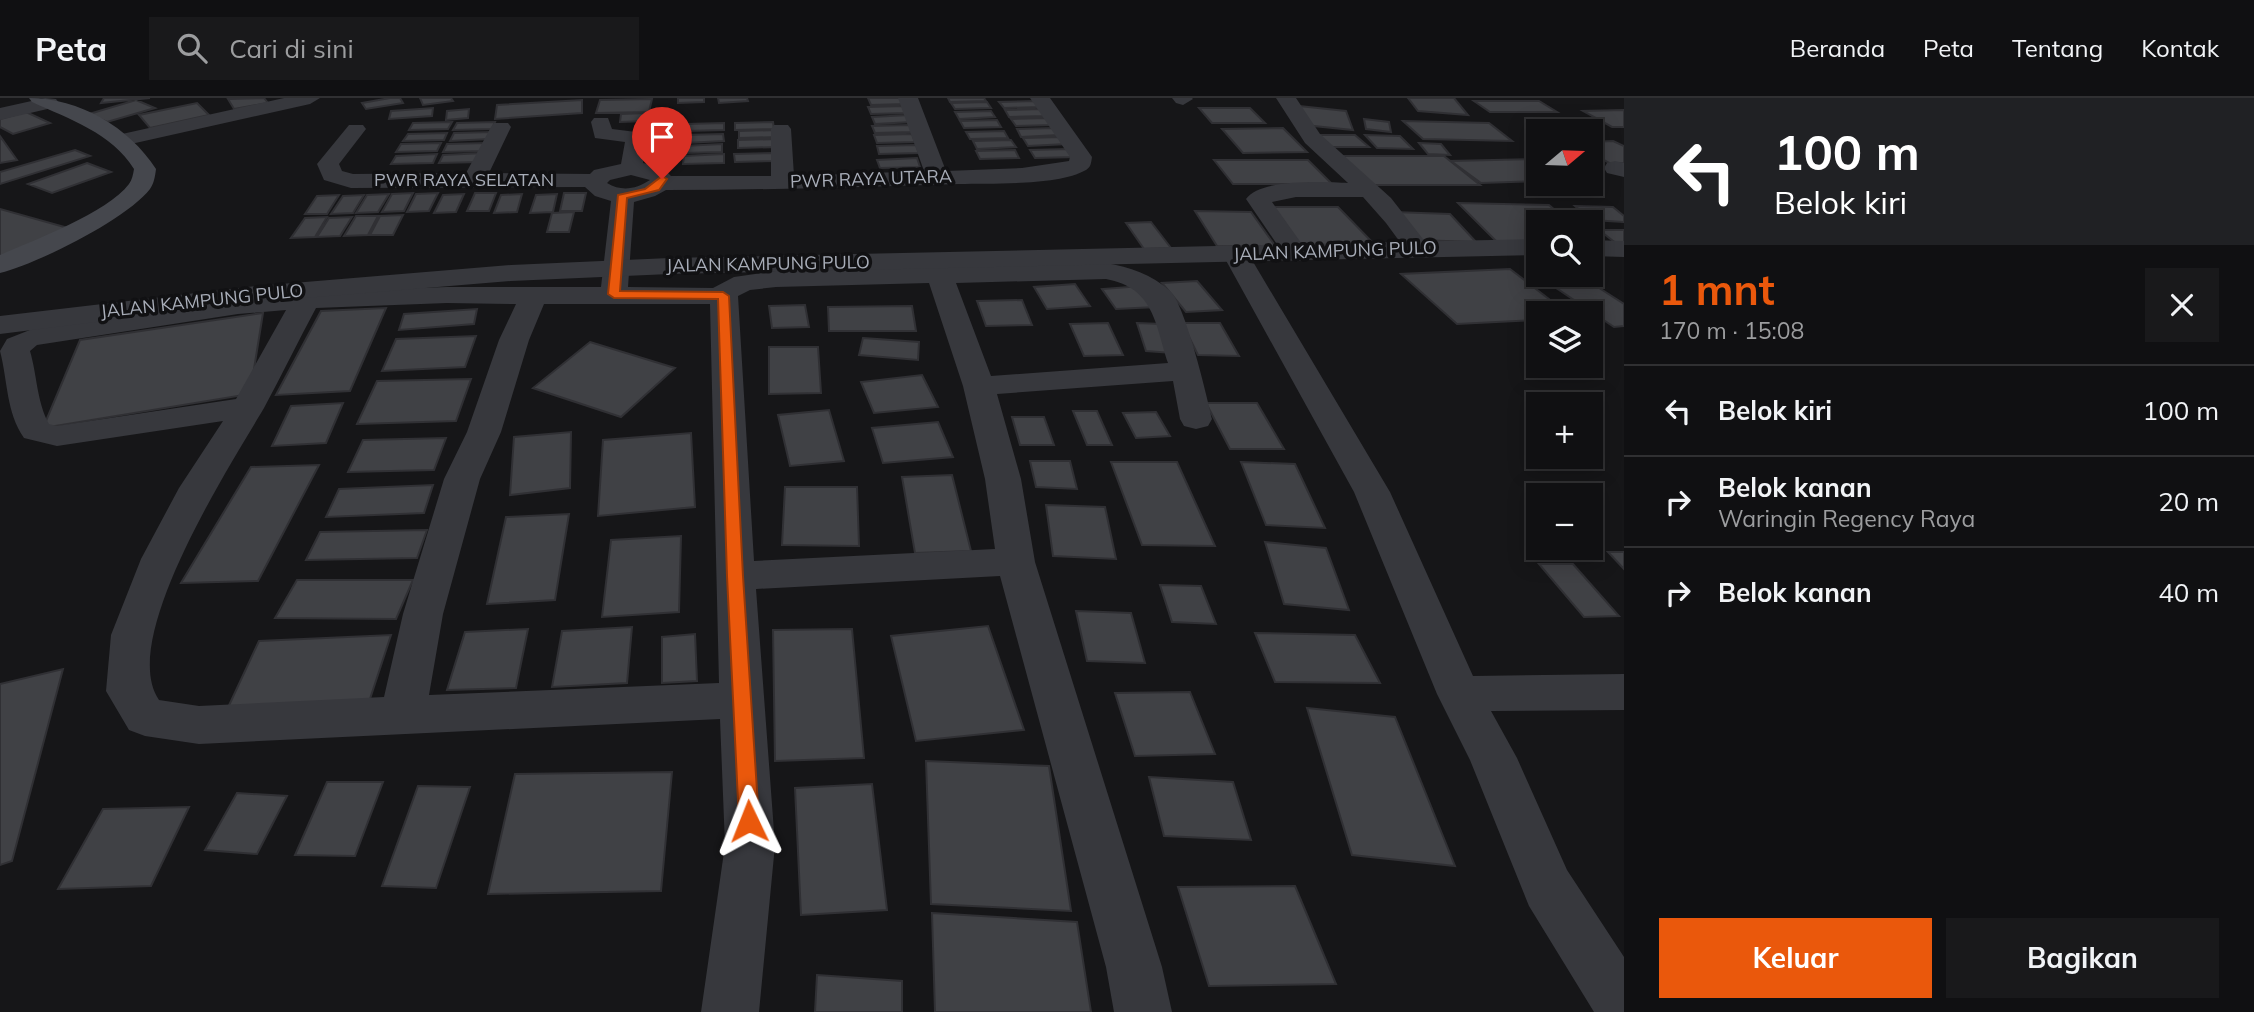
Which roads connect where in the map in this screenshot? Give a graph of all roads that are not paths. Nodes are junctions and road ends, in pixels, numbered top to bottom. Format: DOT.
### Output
graph roads {
  1 [pos="310,98"];
  2 [pos="908,98"];
  3 [pos="1040,98"];
  4 [pos="1286,98"];
  5 [pos="44,101"];
  6 [pos="0,114"];
  7 [pos="601,122"];
  8 [pos="501,127"];
  9 [pos="781,129"];
  10 [pos="356,130"];
  11 [pos="122,140"];
  12 [pos="631,168"];
  13 [pos="936,176"];
  14 [pos="474,180"];
  15 [pos="596,181"];
  16 [pos="661,183"];
  17 [pos="783,183"];
  18 [pos="1369,190"];
  19 [pos="623,195"];
  20 [pos="1526,247"];
  21 [pos="1417,248"];
  22 [pos="1603,248"];
  23 [pos="1624,249"];
  24 [pos="1296,254"];
  25 [pos="1236,255"];
  26 [pos="0,265"];
  27 [pos="940,275"];
  28 [pos="615,281"];
  29 [pos="533,296"];
  30 [pos="723,296"];
  31 [pos="306,300"];
  32 [pos="0,325"];
  33 [pos="1186,371"];
  34 [pos="979,386"];
  35 [pos="248,407"];
  36 [pos="1196,419"];
  37 [pos="1016,562"];
  38 [pos="735,576"];
  39 [pos="1624,692"];
  40 [pos="1459,694"];
  41 [pos="744,700"];
  42 [pos="401,715"];
  43 [pos="1624,1008"];
  44 [pos="730,1012"];
  45 [pos="1143,1012"];
  1 -- 11 [label="street"];
  2 -- 13 [label="street"];
  3 -- 13 [label="street, PWR RAYA UTARA"];
  4 -- 18 [label="street"];
  5 -- 6 [label="street"];
  5 -- 11 [label="main road"];
  7 -- 12 [label="street"];
  8 -- 14 [label="street"];
  9 -- 17 [label="street"];
  10 -- 14 [label="street, PWR RAYA SELATAN"];
  11 -- 26 [label="main road"];
  12 -- 15 [label="street"];
  12 -- 16 [label="street"];
  13 -- 17 [label="street, PWR RAYA UTARA"];
  14 -- 15 [label="street, PWR RAYA SELATAN"];
  15 -- 19 [label="street"];
  16 -- 17 [label="street, PWR RAYA UTARA"];
  16 -- 19 [label="street"];
  18 -- 21 [label="street"];
  18 -- 24 [label="street"];
  19 -- 28 [label="street"];
  20 -- 21 [label="street, JALAN KAMPUNG PULO"];
  21 -- 24 [label="street, JALAN KAMPUNG PULO"];
  22 -- 23 [label="street"];
  24 -- 25 [label="street, JALAN KAMPUNG PULO"];
  25 -- 28 [label="street, JALAN KAMPUNG PULO"];
  25 -- 40 [label="street"];
  27 -- 30 [label="street"];
  27 -- 33 [label="street"];
  27 -- 34 [label="street"];
  28 -- 29 [label="street"];
  28 -- 30 [label="street"];
  28 -- 32 [label="street, JALAN KAMPUNG PULO"];
  29 -- 31 [label="street"];
  29 -- 42 [label="street"];
  30 -- 38 [label="street"];
  31 -- 35 [label="street"];
  31 -- 35 [label="street"];
  33 -- 34 [label="street"];
  33 -- 36 [label="street"];
  34 -- 37 [label="street"];
  35 -- 42 [label="street"];
  37 -- 38 [label="street"];
  37 -- 45 [label="street"];
  38 -- 41 [label="street"];
  39 -- 40 [label="street"];
  40 -- 43 [label="street"];
  41 -- 42 [label="street"];
  41 -- 44 [label="street"];
}
